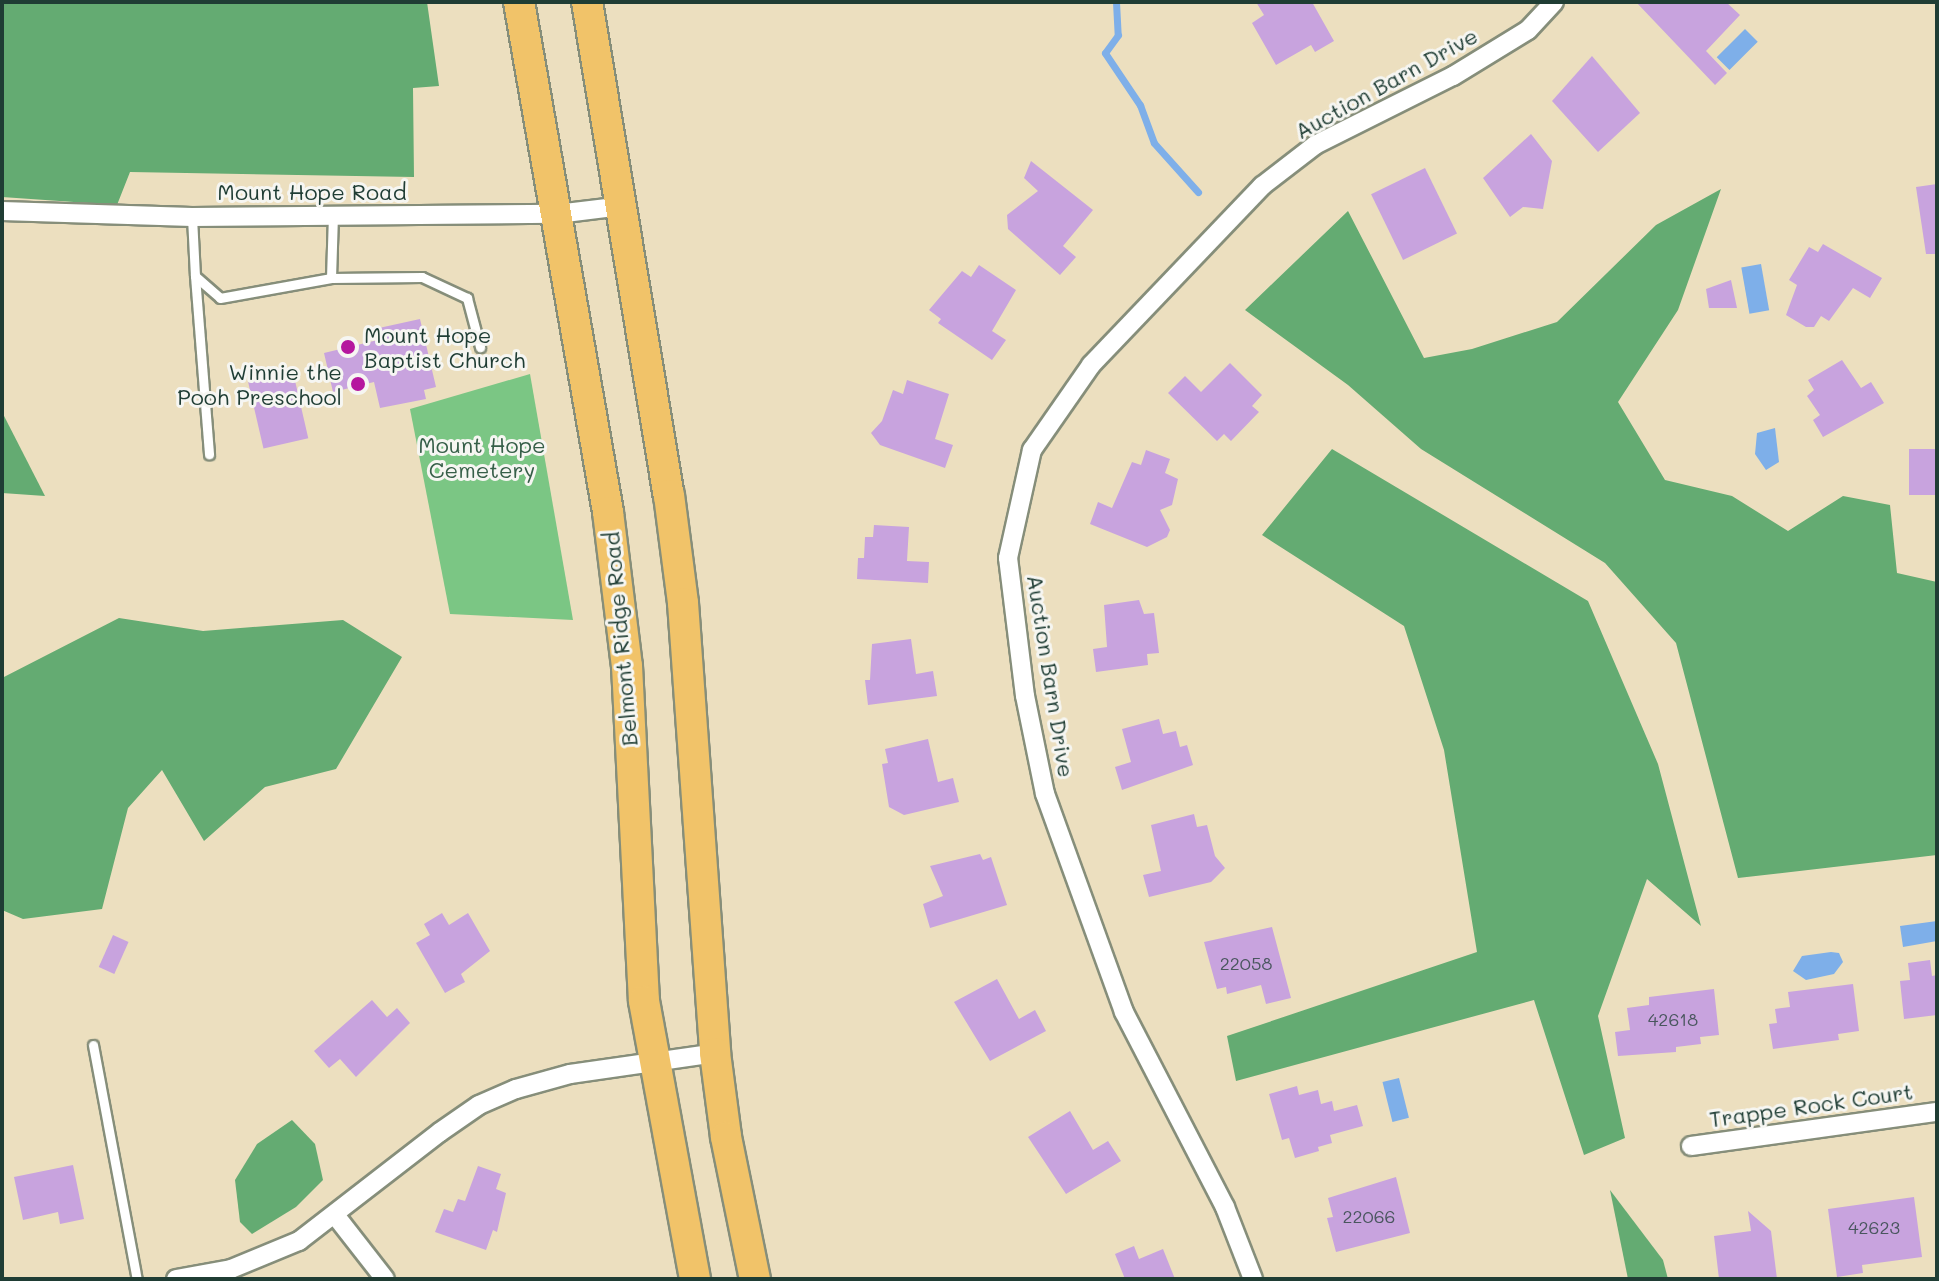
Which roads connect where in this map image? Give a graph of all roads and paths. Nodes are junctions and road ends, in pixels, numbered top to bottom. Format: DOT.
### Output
graph roads {
  1 [pos="519,2"];
  2 [pos="587,2"];
  3 [pos="1554,2"];
  4 [pos="622,206"];
  5 [pos="2,211"];
  6 [pos="557,214"];
  7 [pos="333,216"];
  8 [pos="192,217"];
  9 [pos="195,276"];
  10 [pos="331,278"];
  11 [pos="480,347"];
  12 [pos="209,454"];
  13 [pos="93,1045"];
  14 [pos="715,1053"];
  15 [pos="652,1060"];
  16 [pos="1937,1112"];
  17 [pos="1691,1146"];
  18 [pos="335,1215"];
  19 [pos="137,1279"];
  20 [pos="176,1279"];
  21 [pos="385,1279"];
  22 [pos="695,1279"];
  23 [pos="755,1279"];
  24 [pos="1253,1279"];
  1 -- 6 [label="main road, Belmont Ridge Road"];
  2 -- 4 [label="main road"];
  3 -- 24 [label="street, Auction Barn Drive"];
  4 -- 6 [label="street, Mount Hope Road"];
  4 -- 14 [label="main road"];
  5 -- 8 [label="street, Mount Hope Road"];
  6 -- 7 [label="street, Mount Hope Road"];
  6 -- 15 [label="main road, Belmont Ridge Road"];
  7 -- 8 [label="street, Mount Hope Road"];
  7 -- 10 [label="lane"];
  8 -- 9 [label="lane"];
  9 -- 10 [label="lane"];
  9 -- 12 [label="lane"];
  10 -- 11 [label="lane"];
  13 -- 19 [label="lane"];
  14 -- 15 [label="street"];
  14 -- 23 [label="main road"];
  15 -- 18 [label="street"];
  15 -- 22 [label="main road, Belmont Ridge Road"];
  16 -- 17 [label="street, Trappe Rock Court"];
  18 -- 20 [label="street"];
  18 -- 21 [label="street"];
}
